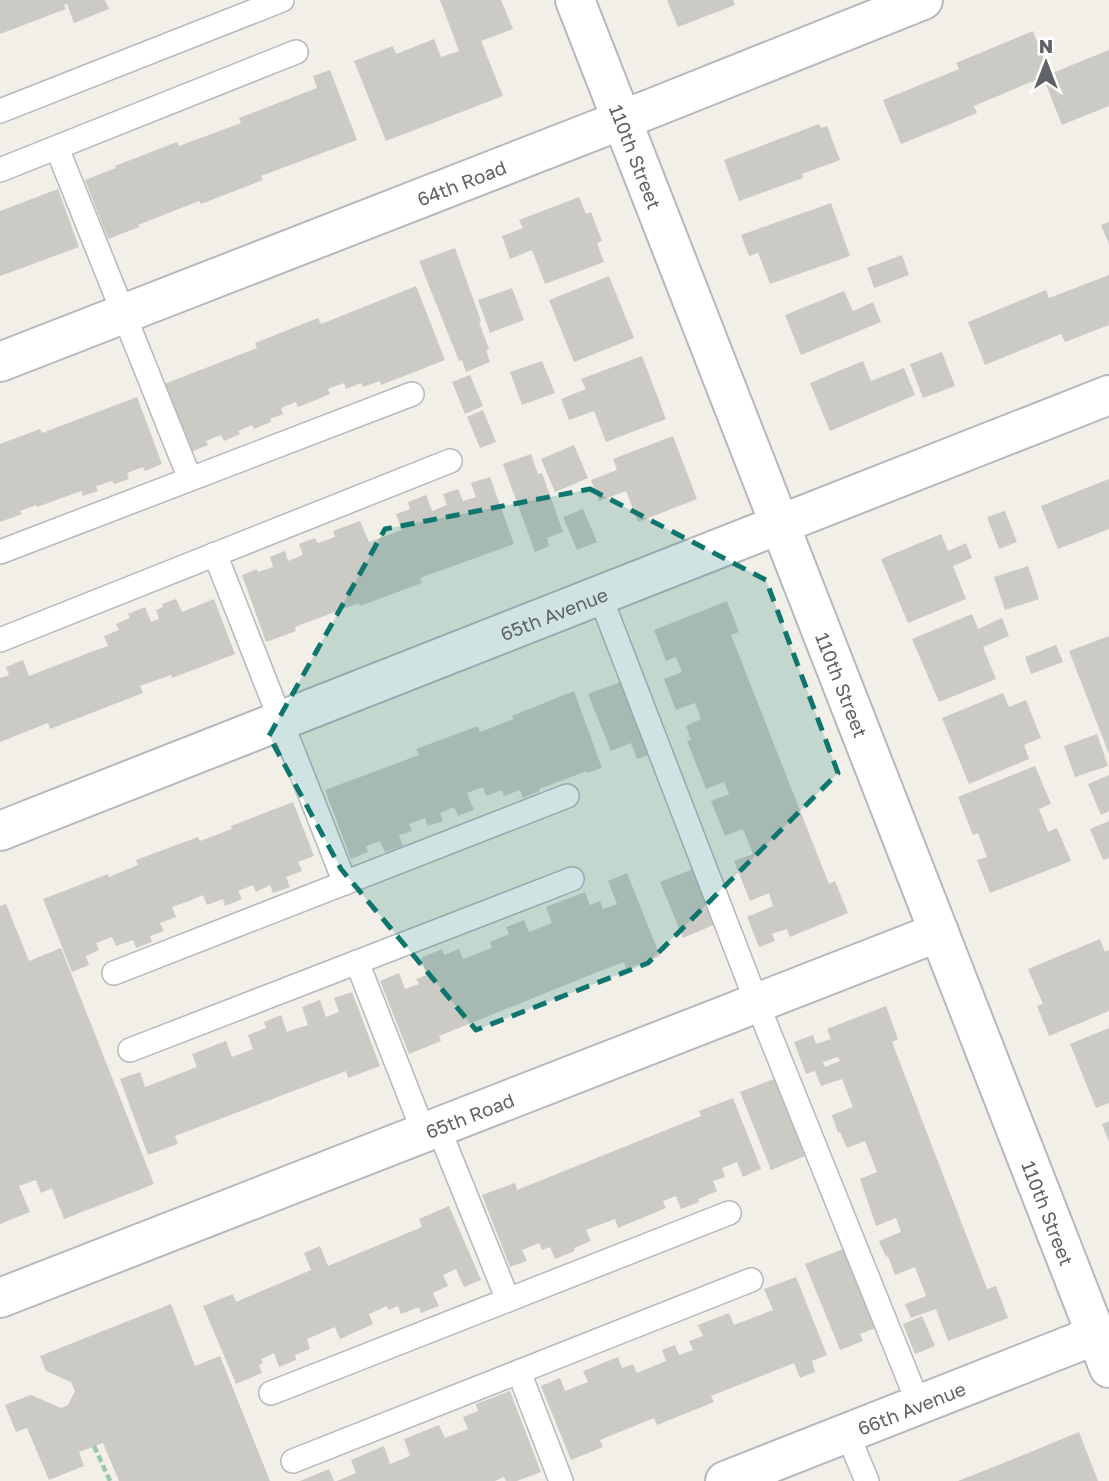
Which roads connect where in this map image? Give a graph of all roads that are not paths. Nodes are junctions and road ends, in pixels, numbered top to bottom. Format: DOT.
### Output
graph roads {
  1 [pos="575,0"];
  2 [pos="923,0"];
  3 [pos="276,1"];
  4 [pos="296,52"];
  5 [pos="0,111"];
  6 [pos="622,120"];
  7 [pos="57,148"];
  8 [pos="0,170"];
  9 [pos="124,314"];
  10 [pos="0,362"];
  11 [pos="412,394"];
  12 [pos="1109,396"];
  13 [pos="450,461"];
  14 [pos="190,479"];
  15 [pos="781,525"];
  16 [pos="0,552"];
  17 [pos="215,554"];
  18 [pos="600,596"];
  19 [pos="0,640"];
  20 [pos="280,721"];
  21 [pos="567,796"];
  22 [pos="0,831"];
  23 [pos="572,879"];
  24 [pos="345,883"];
  25 [pos="939,932"];
  26 [pos="357,962"];
  27 [pos="114,973"];
  28 [pos="757,1003"];
  29 [pos="130,1050"];
  30 [pos="431,1130"];
  31 [pos="729,1213"];
  32 [pos="751,1280"];
  33 [pos="0,1297"];
  34 [pos="508,1300"];
  35 [pos="1103,1352"];
  36 [pos="519,1372"];
  37 [pos="271,1393"];
  38 [pos="919,1405"];
  39 [pos="847,1433"];
  40 [pos="293,1461"];
  41 [pos="561,1481"];
  42 [pos="725,1481"];
  43 [pos="867,1481"];
  1 -- 6 [label="street, 110th Street"];
  2 -- 6 [label="street, 64th Road"];
  3 -- 5 [label="lane"];
  4 -- 7 [label="lane"];
  6 -- 9 [label="street, 64th Road"];
  6 -- 15 [label="street, 110th Street"];
  7 -- 8 [label="lane"];
  7 -- 9 [label="lane"];
  9 -- 10 [label="street, 64th Road"];
  9 -- 14 [label="lane"];
  11 -- 14 [label="lane"];
  12 -- 15 [label="street, 65th Avenue"];
  13 -- 17 [label="lane"];
  14 -- 16 [label="lane"];
  15 -- 18 [label="street, 65th Avenue"];
  15 -- 25 [label="street, 110th Street"];
  17 -- 19 [label="lane"];
  17 -- 20 [label="lane"];
  18 -- 20 [label="street, 65th Avenue"];
  18 -- 28 [label="lane"];
  20 -- 22 [label="street, 65th Avenue"];
  20 -- 24 [label="lane"];
  21 -- 24 [label="lane"];
  23 -- 26 [label="lane"];
  24 -- 27 [label="lane"];
  25 -- 28 [label="street, 65th Road"];
  25 -- 35 [label="street, 110th Street"];
  26 -- 29 [label="lane"];
  26 -- 30 [label="lane"];
  28 -- 30 [label="street, 65th Road"];
  28 -- 38 [label="lane"];
  30 -- 33 [label="street, 65th Road"];
  30 -- 34 [label="lane"];
  31 -- 34 [label="lane"];
  32 -- 36 [label="lane"];
  34 -- 37 [label="lane"];
  35 -- 38 [label="street, 66th Avenue"];
  36 -- 40 [label="lane"];
  36 -- 41 [label="lane"];
  38 -- 39 [label="street, 66th Avenue"];
  39 -- 42 [label="street, 66th Avenue"];
  39 -- 43 [label="lane"];
}
